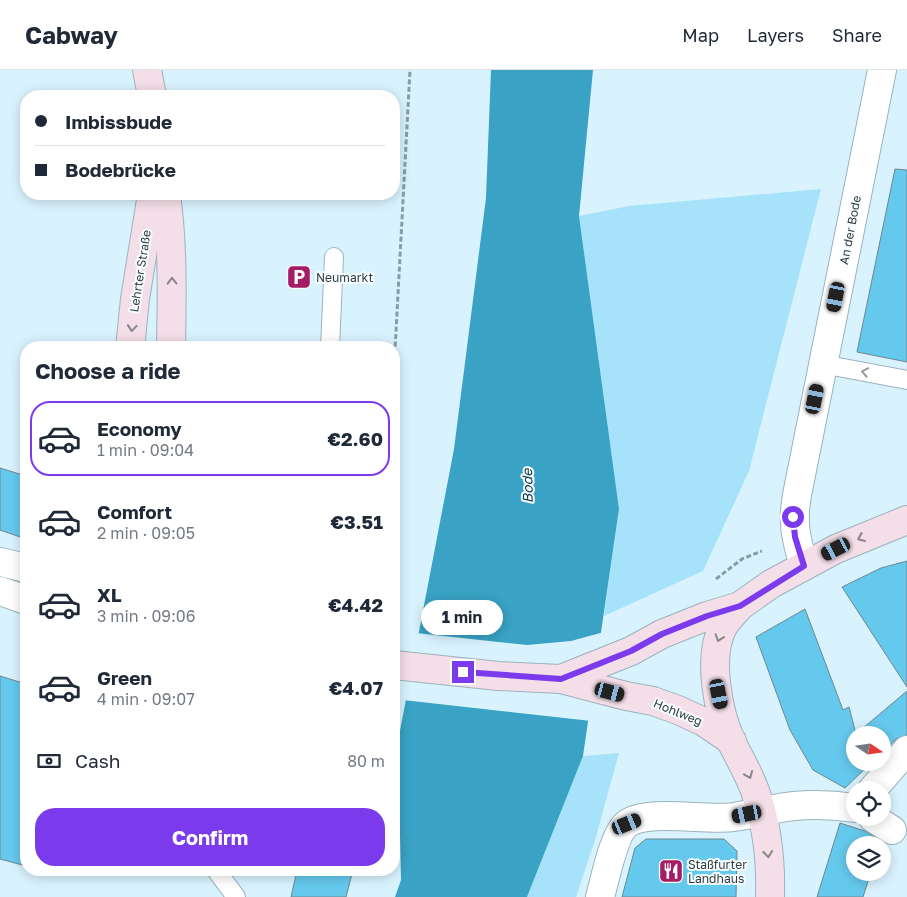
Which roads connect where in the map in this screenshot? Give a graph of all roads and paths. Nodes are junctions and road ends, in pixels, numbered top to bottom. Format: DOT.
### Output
graph roads {
  1 [pos="147,70"];
  2 [pos="410,70"];
  3 [pos="882,70"];
  4 [pos="151,90"];
  5 [pos="151,200"];
  6 [pos="167,200"];
  7 [pos="334,258"];
  8 [pos="131,341"];
  9 [pos="171,341"];
  10 [pos="330,341"];
  11 [pos="395,341"];
  12 [pos="822,364"];
  13 [pos="907,380"];
  14 [pos="907,520"];
  15 [pos="0,562"];
  16 [pos="804,566"];
  17 [pos="20,567"];
  18 [pos="0,591"];
  19 [pos="20,598"];
  20 [pos="740,606"];
  21 [pos="400,666"];
  22 [pos="561,679"];
  23 [pos="732,741"];
  24 [pos="907,750"];
  25 [pos="880,781"];
  26 [pos="846,807"];
  27 [pos="761,811"];
  28 [pos="220,876"];
  29 [pos="236,897"];
  30 [pos="600,897"];
  31 [pos="770,897"];
  1 -- 4 [label="main road"];
  2 -- 11 [label="path"];
  3 -- 12 [label="street, An der Bode"];
  5 -- 8 [label="main road, Lehrter Straße, one-way"];
  9 -- 6 [label="main road, Lehrter Straße, one-way"];
  7 -- 10 [label="lane"];
  13 -- 12 [label="lane, one-way"];
  12 -- 16 [label="street, An der Bode"];
  14 -- 16 [label="main road, one-way"];
  15 -- 17 [label="street"];
  16 -- 20 [label="main road"];
  18 -- 19 [label="street"];
  20 -- 22 [label="main road"];
  20 -- 23 [label="main road, Hohlweg, one-way"];
  21 -- 22 [label="main road"];
  22 -- 23 [label="main road, Hohlweg"];
  23 -- 27 [label="main road, Hohlweg, one-way"];
  24 -- 25 [label="street"];
  26 -- 27 [label="street"];
  27 -- 30 [label="street"];
  27 -- 31 [label="main road, Hohlweg, one-way"];
  28 -- 29 [label="lane"];
}
